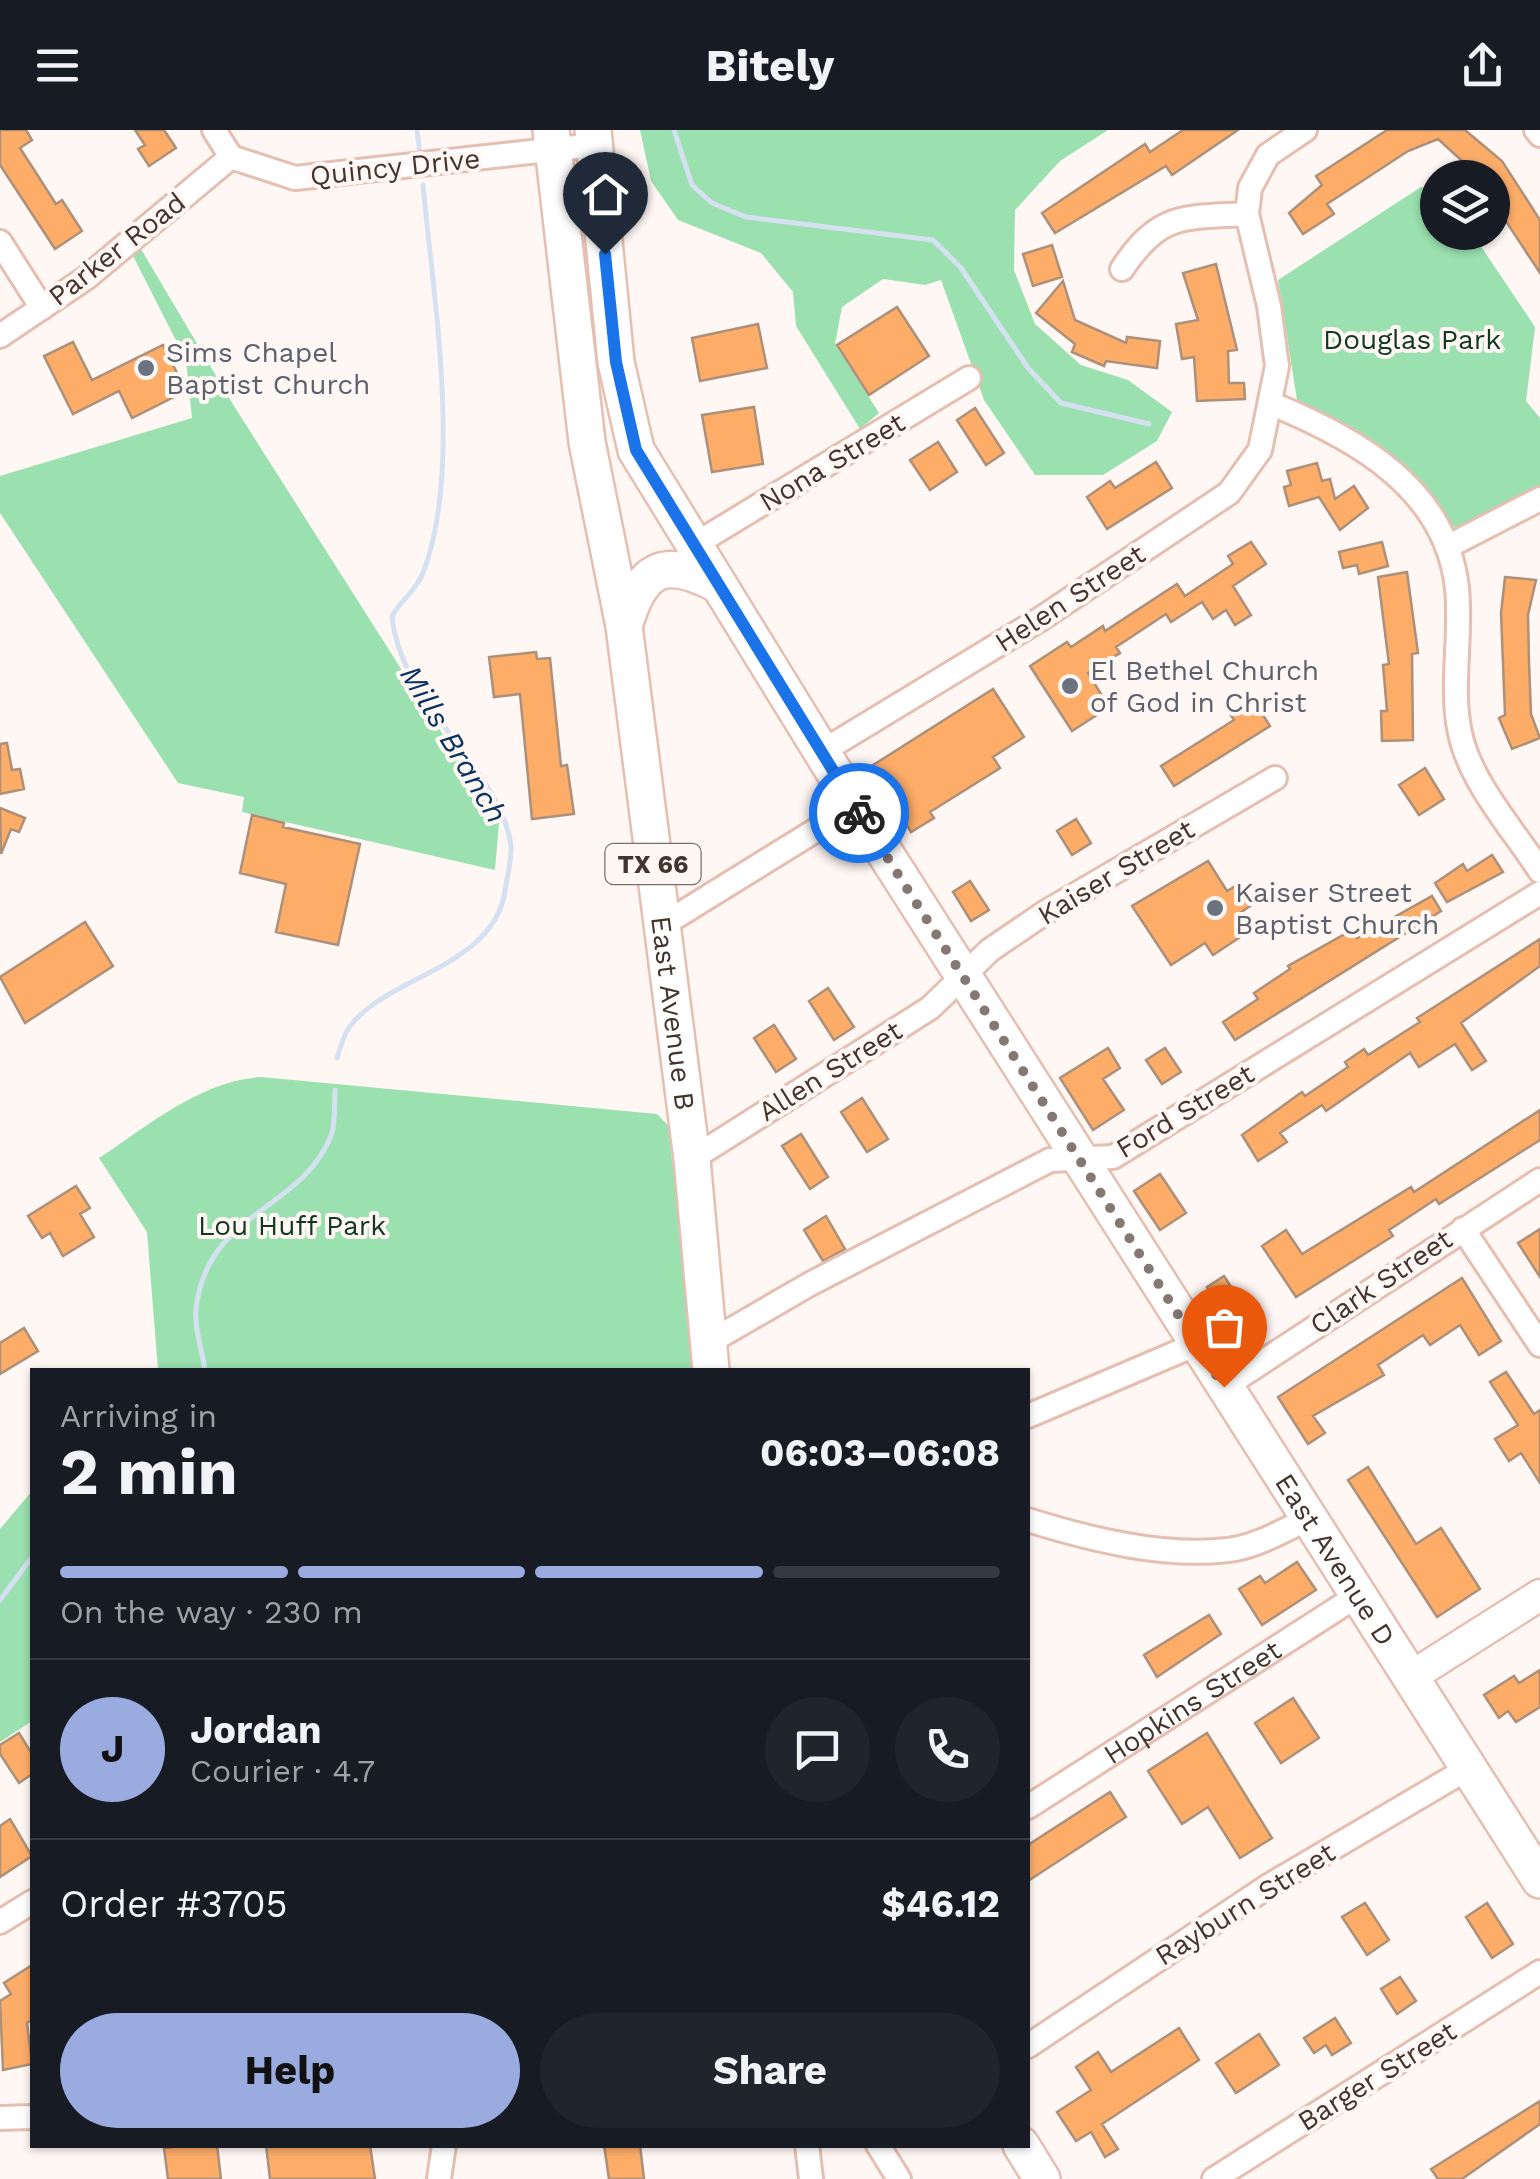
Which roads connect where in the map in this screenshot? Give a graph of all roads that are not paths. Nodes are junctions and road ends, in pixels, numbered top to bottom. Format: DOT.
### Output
graph roads {
  1 [pos="214,130"];
  2 [pos="1304,130"];
  3 [pos="593,137"];
  4 [pos="552,140"];
  5 [pos="231,157"];
  6 [pos="1247,214"];
  7 [pos="0,242"];
  8 [pos="1122,270"];
  9 [pos="42,308"];
  10 [pos="0,336"];
  11 [pos="969,378"];
  12 [pos="1272,404"];
  13 [pos="1540,499"];
  14 [pos="694,545"];
  15 [pos="1448,547"];
  16 [pos="719,584"];
  17 [pos="624,626"];
  18 [pos="823,752"];
  19 [pos="1276,778"];
  20 [pos="855,806"];
  21 [pos="1540,871"];
  22 [pos="1540,892"];
  23 [pos="661,926"];
  24 [pos="962,974"];
  25 [pos="692,1159"];
  26 [pos="1081,1162"];
  27 [pos="1540,1180"];
  28 [pos="1462,1228"];
  29 [pos="1197,1344"];
  30 [pos="1540,1345"];
  31 [pos="710,1357"];
  32 [pos="1224,1387"];
  33 [pos="1030,1415"];
  34 [pos="1308,1519"];
  35 [pos="1030,1521"];
  36 [pos="1540,1595"];
  37 [pos="1357,1596"];
  38 [pos="1408,1678"];
  39 [pos="1467,1770"];
  40 [pos="1030,1806"];
  41 [pos="1540,1880"];
  42 [pos="30,1903"];
  43 [pos="0,1922"];
  44 [pos="1540,1972"];
  45 [pos="1030,2045"];
  46 [pos="30,2117"];
  47 [pos="0,2118"];
  48 [pos="444,2148"];
  49 [pos="807,2148"];
  50 [pos="880,2148"];
  51 [pos="1023,2148"];
  52 [pos="439,2179"];
  53 [pos="811,2179"];
  54 [pos="900,2179"];
  55 [pos="1042,2179"];
  56 [pos="1214,2179"];
  1 -- 5 [label="street"];
  2 -- 6 [label="street"];
  3 -- 4 [label="street, Quincy Drive"];
  3 -- 14 [label="main road, East Avenue D"];
  4 -- 5 [label="street, Quincy Drive"];
  4 -- 17 [label="main road, East Avenue B / TX 66"];
  5 -- 9 [label="street, Parker Road"];
  6 -- 8 [label="street"];
  6 -- 12 [label="street, Helen Street"];
  7 -- 9 [label="street"];
  9 -- 10 [label="street, Parker Road"];
  11 -- 14 [label="street, Nona Street"];
  12 -- 15 [label="street"];
  12 -- 18 [label="street, Helen Street"];
  13 -- 15 [label="street"];
  14 -- 16 [label="main road, East Avenue D"];
  15 -- 21 [label="street"];
  16 -- 17 [label="main road"];
  16 -- 18 [label="main road, East Avenue D"];
  17 -- 23 [label="main road, East Avenue B / TX 66"];
  18 -- 20 [label="main road, East Avenue D"];
  19 -- 24 [label="street, Kaiser Street"];
  20 -- 23 [label="street"];
  20 -- 24 [label="main road, East Avenue D"];
  22 -- 26 [label="street, Ford Street"];
  23 -- 25 [label="main road, East Avenue B / TX 66"];
  24 -- 25 [label="street, Allen Street"];
  24 -- 26 [label="main road, East Avenue D"];
  25 -- 31 [label="main road, East Avenue B / TX 66"];
  26 -- 29 [label="main road, East Avenue D"];
  26 -- 31 [label="street, Ford Street"];
  27 -- 28 [label="street, Clark Street"];
  28 -- 30 [label="street"];
  28 -- 32 [label="street, Clark Street"];
  29 -- 32 [label="main road, East Avenue D"];
  29 -- 33 [label="street"];
  32 -- 34 [label="main road, East Avenue D"];
  34 -- 35 [label="street"];
  34 -- 37 [label="main road, East Avenue D"];
  36 -- 38 [label="street"];
  37 -- 38 [label="main road, East Avenue D"];
  37 -- 40 [label="street, Hopkins Street"];
  38 -- 39 [label="main road, East Avenue D"];
  39 -- 41 [label="main road, East Avenue D"];
  39 -- 45 [label="street, Rayburn Street"];
  42 -- 43 [label="street"];
  44 -- 56 [label="street, Barger Street"];
  46 -- 47 [label="street"];
  48 -- 52 [label="street"];
  49 -- 53 [label="street"];
  50 -- 54 [label="street"];
  51 -- 55 [label="main road"];
}
